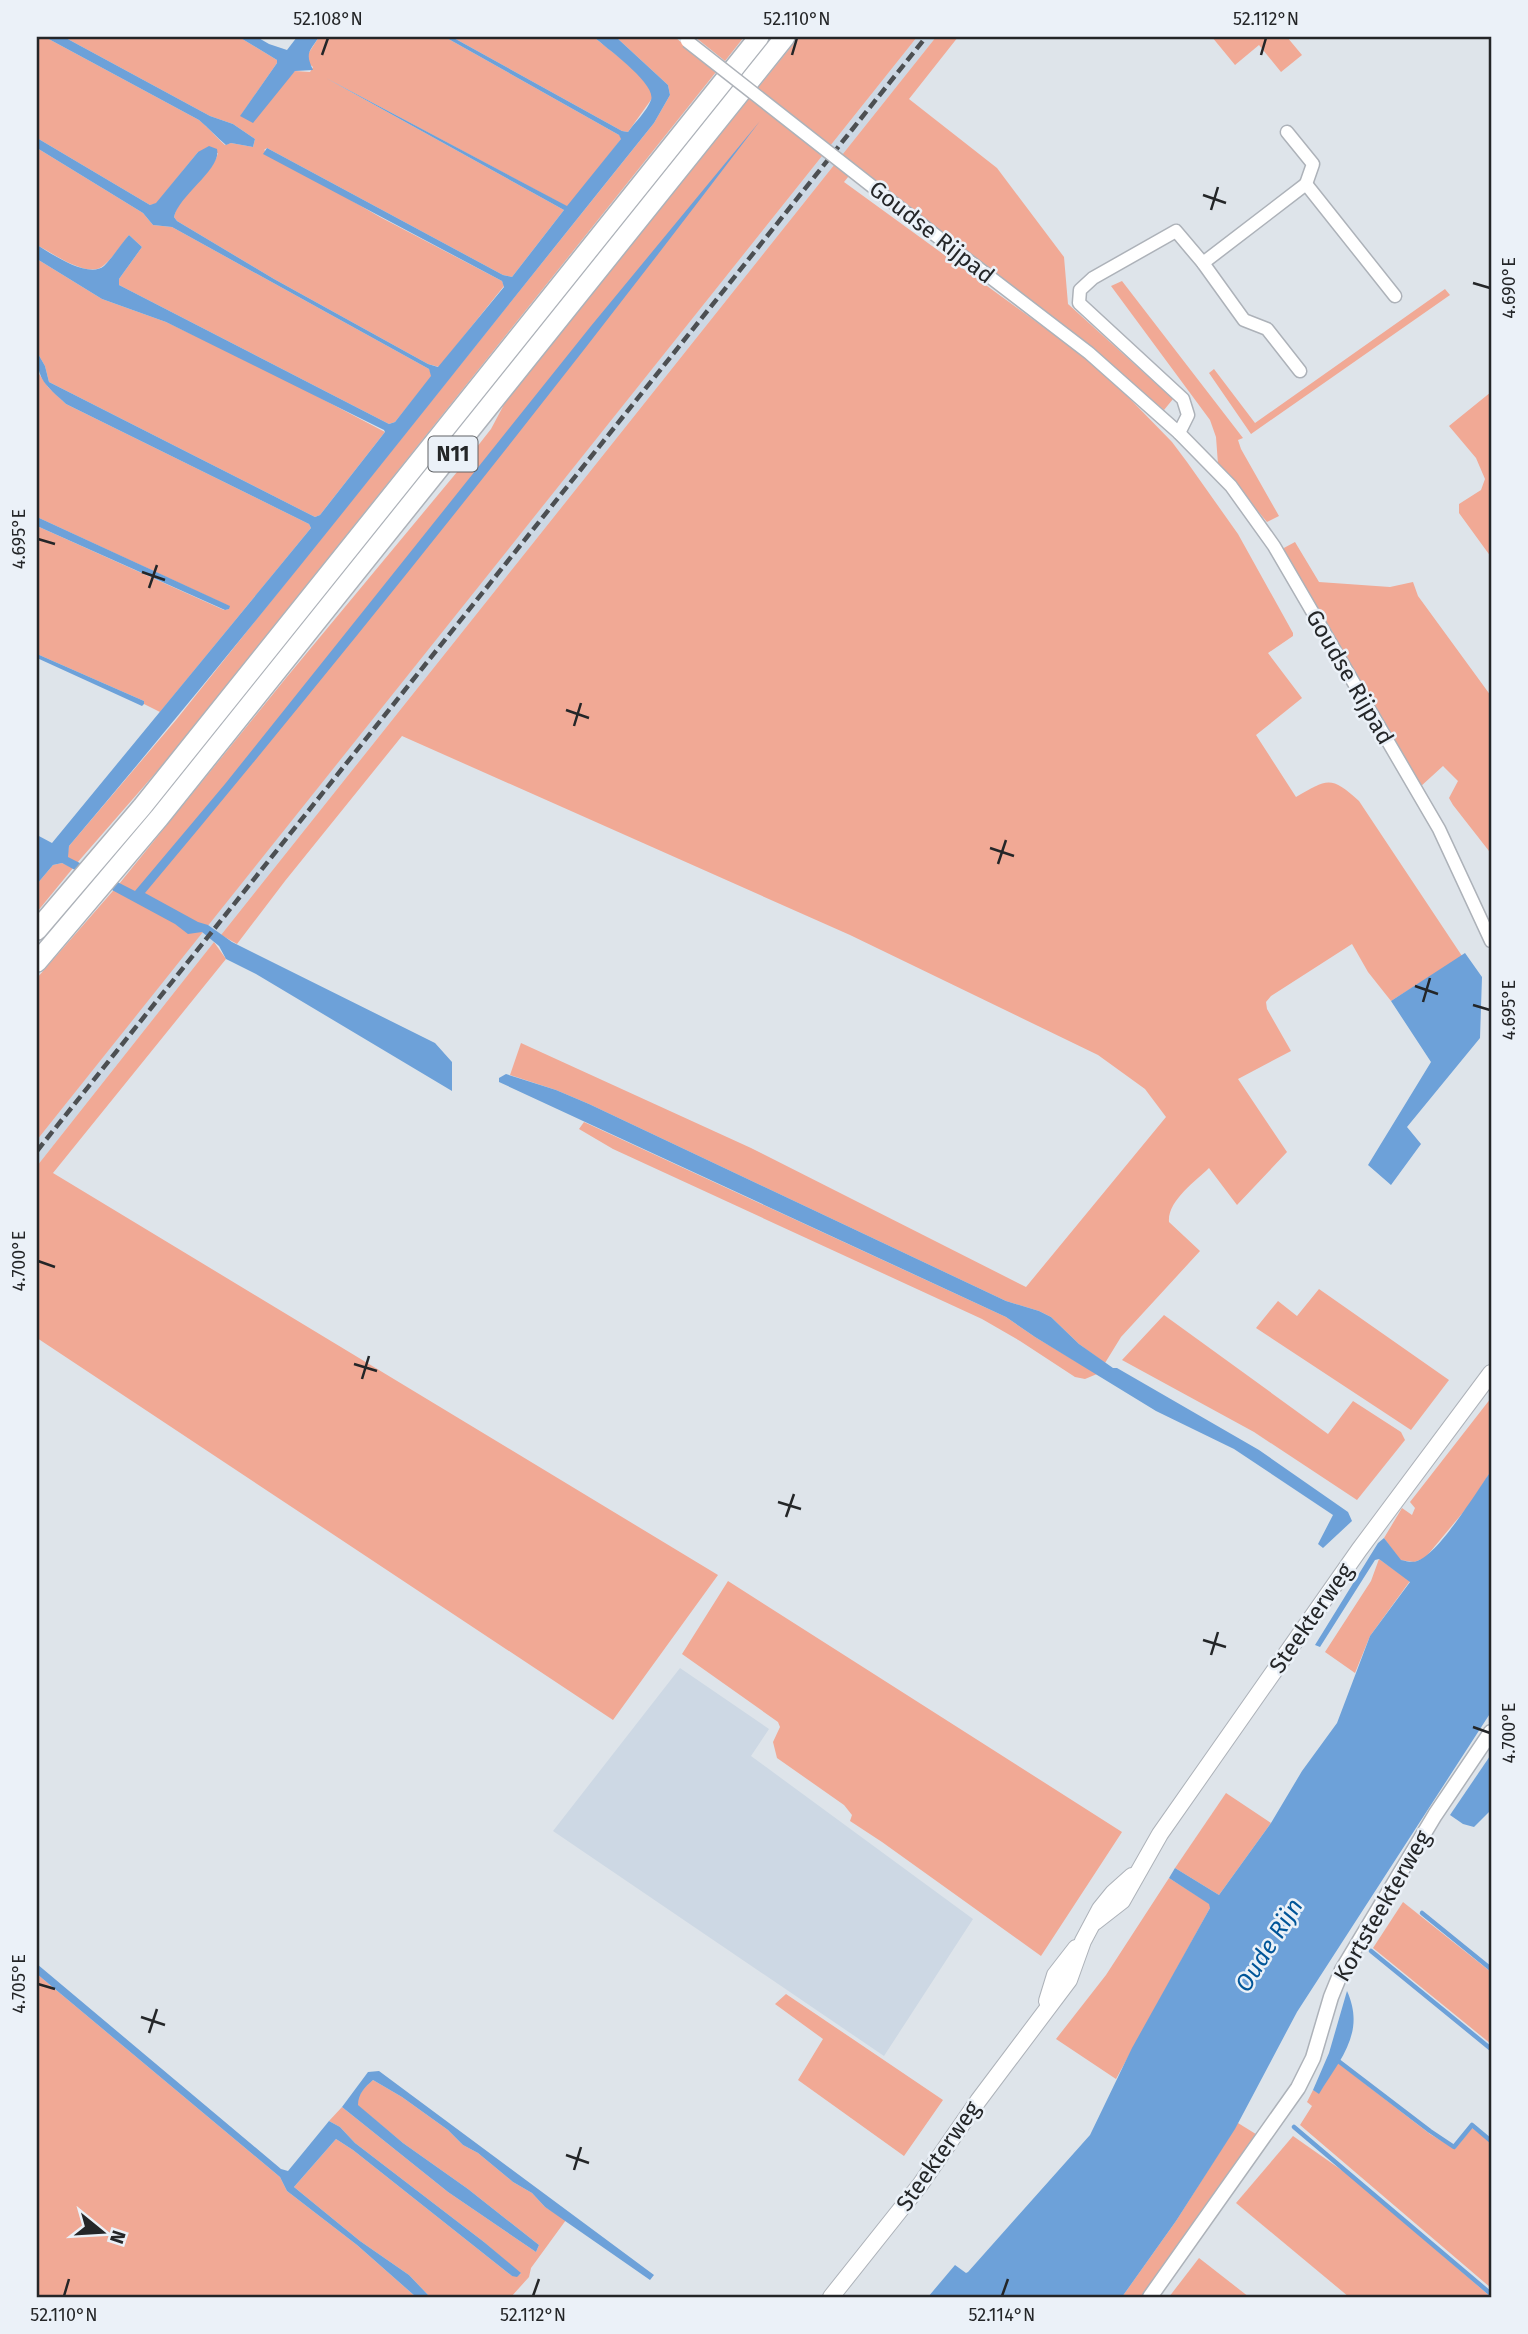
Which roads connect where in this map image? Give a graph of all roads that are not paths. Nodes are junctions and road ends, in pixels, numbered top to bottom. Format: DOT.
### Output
graph roads {
  1 [pos="759,37"];
  2 [pos="785,37"];
  3 [pos="685,39"];
  4 [pos="1287,132"];
  5 [pos="1306,184"];
  6 [pos="1203,263"];
  7 [pos="1395,296"];
  8 [pos="1300,371"];
  9 [pos="1179,433"];
  10 [pos="37,930"];
  11 [pos="1491,941"];
  12 [pos="37,962"];
  13 [pos="1491,1373"];
  14 [pos="1491,1732"];
  15 [pos="831,2297"];
  16 [pos="1150,2297"];
  1 -- 10 [label="highway, N11"];
  2 -- 12 [label="highway, N11"];
  3 -- 9 [label="street, Goudse Rijpad, bridge"];
  4 -- 5 [label="street"];
  5 -- 6 [label="street"];
  5 -- 7 [label="street"];
  6 -- 8 [label="street"];
  6 -- 9 [label="street"];
  9 -- 11 [label="street, Goudse Rijpad"];
  13 -- 15 [label="main road, Steekterweg"];
  14 -- 16 [label="street, Kortsteekterweg"];
}
